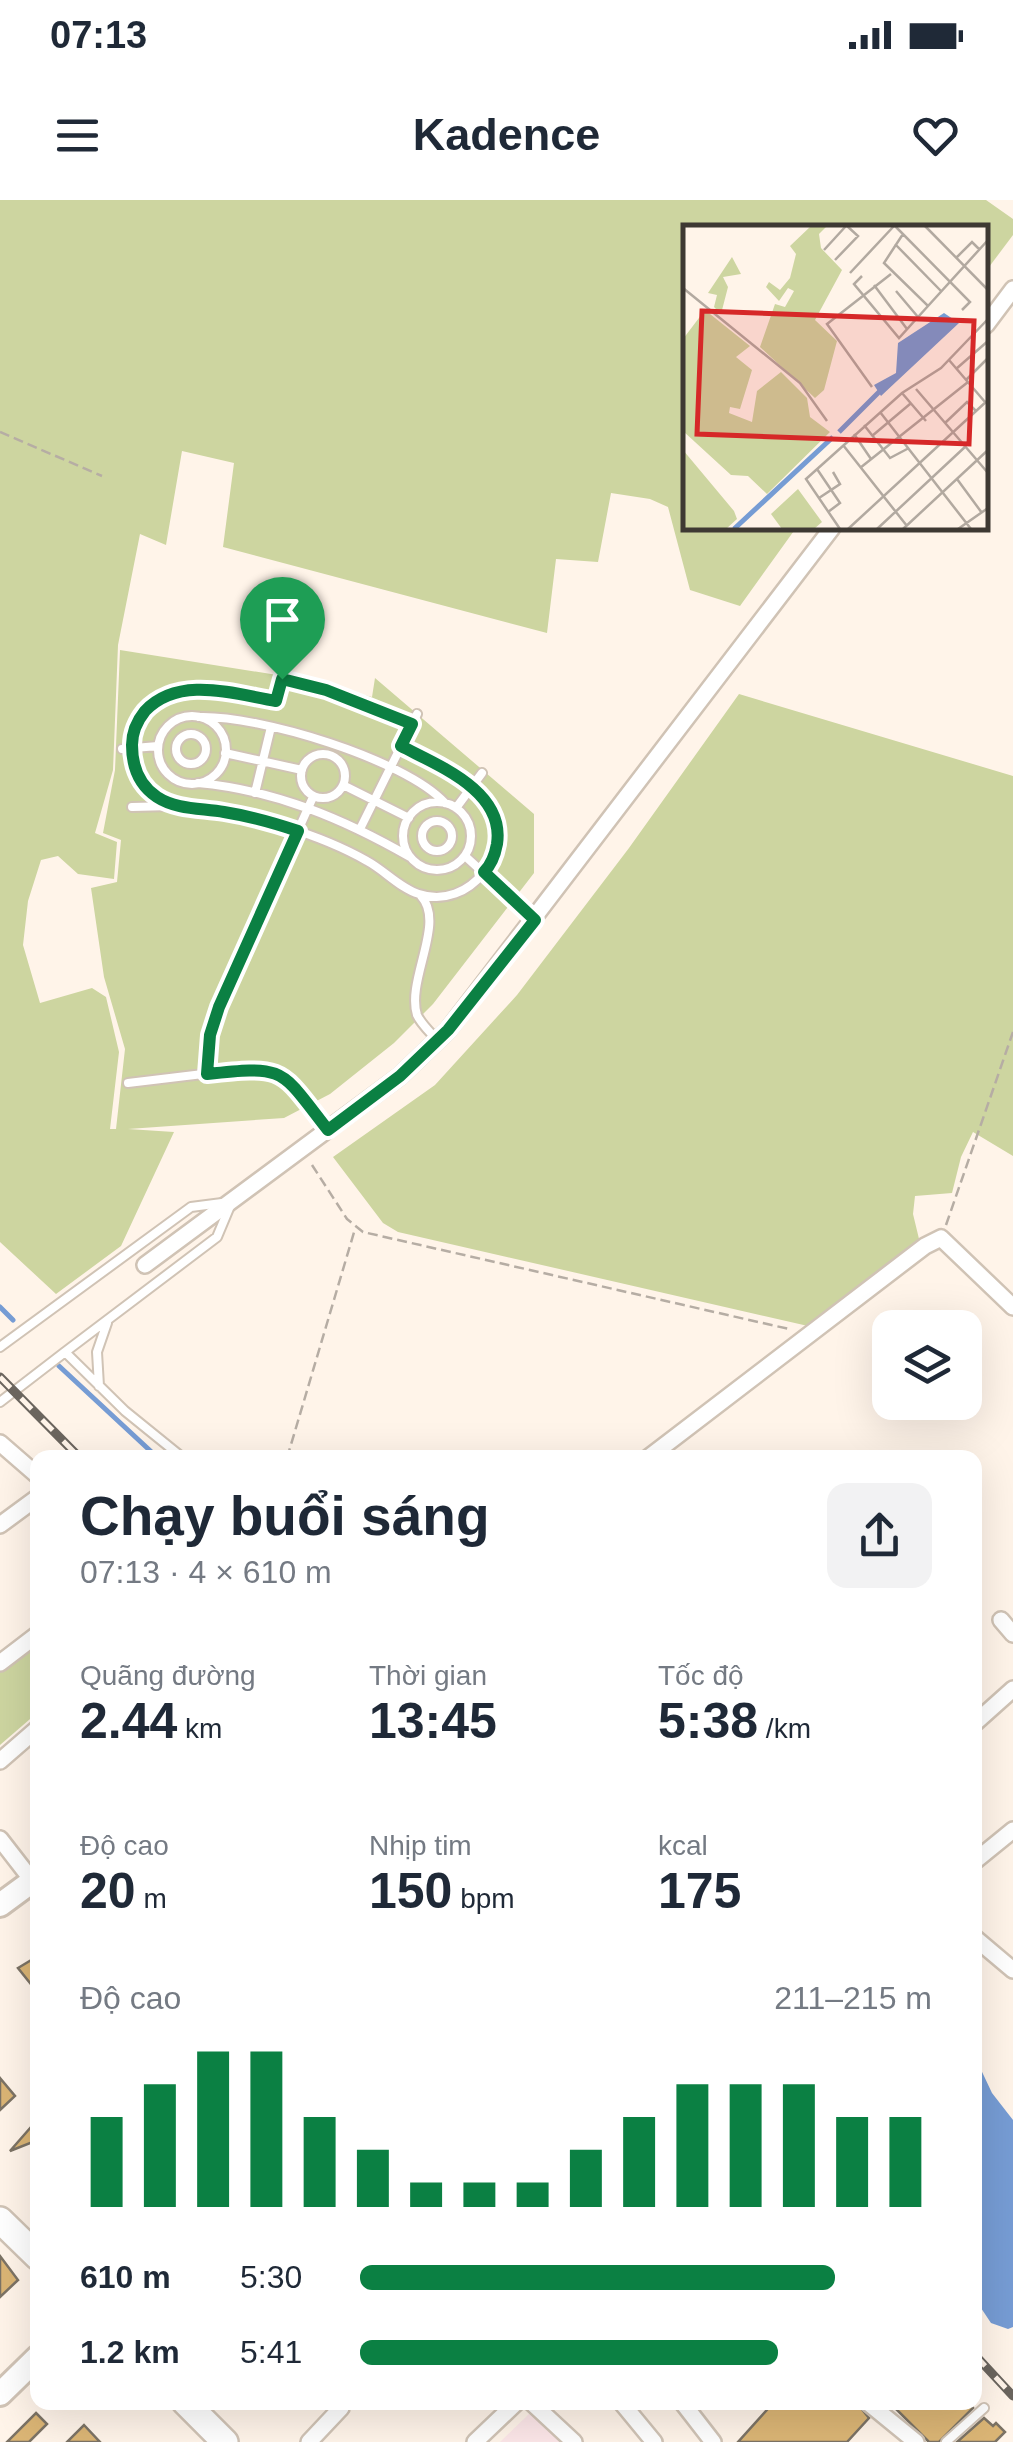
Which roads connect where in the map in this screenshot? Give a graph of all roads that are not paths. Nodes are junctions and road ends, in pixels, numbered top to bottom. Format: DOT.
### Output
graph roads {
  1 [pos="1013,289"];
  2 [pos="988,322"];
  3 [pos="830,530"];
  4 [pos="417,714"];
  5 [pos="199,716"];
  6 [pos="170,724"];
  7 [pos="412,724"];
  8 [pos="217,727"];
  9 [pos="271,727"];
  10 [pos="183,737"];
  11 [pos="204,741"];
  12 [pos="158,746"];
  13 [pos="401,746"];
  14 [pos="127,748"];
  15 [pos="225,753"];
  16 [pos="180,759"];
  17 [pos="202,760"];
  18 [pos="263,760"];
  19 [pos="390,769"];
  20 [pos="302,770"];
  21 [pos="166,772"];
  22 [pos="482,773"];
  23 [pos="214,775"];
  24 [pos="194,784"];
  25 [pos="344,785"];
  26 [pos="471,788"];
  27 [pos="255,793"];
  28 [pos="313,796"];
  29 [pos="374,800"];
  30 [pos="432,803"];
  31 [pos="445,803"];
  32 [pos="177,806"];
  33 [pos="132,807"];
  34 [pos="188,807"];
  35 [pos="308,808"];
  36 [pos="456,808"];
  37 [pos="409,818"];
  38 [pos="434,821"];
  39 [pos="360,830"];
  40 [pos="298,831"];
  41 [pos="471,831"];
  42 [pos="452,833"];
  43 [pos="423,839"];
  44 [pos="404,842"];
  45 [pos="440,850"];
  46 [pos="465,856"];
  47 [pos="410,857"];
  48 [pos="444,870"];
  49 [pos="484,872"];
  50 [pos="419,894"];
  51 [pos="535,920"];
  52 [pos="438,1040"];
  53 [pos="207,1074"];
  54 [pos="128,1083"];
  55 [pos="328,1130"];
  56 [pos="232,1202"];
  57 [pos="145,1265"];
  58 [pos="1013,1307"];
  59 [pos="109,1319"];
  60 [pos="0,1347"];
  61 [pos="66,1352"];
  62 [pos="99,1386"];
  63 [pos="0,1402"];
  64 [pos="0,1443"];
  65 [pos="174,1450"];
  66 [pos="658,1450"];
  67 [pos="30,1469"];
  68 [pos="30,1503"];
  69 [pos="0,1525"];
  70 [pos="1000,1620"];
  71 [pos="1013,1634"];
  72 [pos="30,1641"];
  73 [pos="0,1663"];
  74 [pos="1013,1689"];
  75 [pos="982,1717"];
  76 [pos="30,1735"];
  77 [pos="0,1761"];
  78 [pos="1013,1830"];
  79 [pos="0,1839"];
  80 [pos="982,1855"];
  81 [pos="30,1875"];
  82 [pos="30,1886"];
  83 [pos="0,1905"];
  84 [pos="982,1944"];
  85 [pos="1013,1970"];
  86 [pos="0,2220"];
  87 [pos="30,2249"];
  88 [pos="30,2365"];
  89 [pos="0,2394"];
  90 [pos="191,2410"];
  91 [pos="339,2410"];
  92 [pos="502,2410"];
  93 [pos="540,2410"];
  94 [pos="628,2410"];
  95 [pos="688,2410"];
  96 [pos="877,2410"];
  97 [pos="982,2410"];
  98 [pos="213,2438"];
  99 [pos="309,2442"];
  100 [pos="474,2442"];
  101 [pos="574,2442"];
  102 [pos="654,2442"];
  103 [pos="713,2442"];
  104 [pos="916,2442"];
  105 [pos="946,2442"];
  1 -- 2 [label="street"];
  3 -- 51 [label="street"];
  4 -- 7 [label="lane"];
  5 -- 6 [label="lane"];
  5 -- 8 [label="lane"];
  5 -- 9 [label="lane"];
  6 -- 10 [label="lane"];
  6 -- 12 [label="lane"];
  7 -- 13 [label="lane"];
  7 -- 14 [label="lane"];
  8 -- 11 [label="lane"];
  8 -- 15 [label="lane"];
  9 -- 18 [label="lane"];
  9 -- 19 [label="lane"];
  10 -- 11 [label="lane"];
  10 -- 16 [label="lane"];
  11 -- 17 [label="lane"];
  12 -- 14 [label="lane"];
  12 -- 21 [label="lane"];
  13 -- 19 [label="lane"];
  13 -- 26 [label="lane"];
  14 -- 32 [label="lane"];
  15 -- 18 [label="lane"];
  15 -- 23 [label="lane"];
  16 -- 17 [label="lane"];
  16 -- 21 [label="lane"];
  17 -- 23 [label="lane"];
  18 -- 20 [label="lane"];
  18 -- 27 [label="lane"];
  19 -- 29 [label="lane"];
  19 -- 31 [label="lane"];
  20 -- 25 [label="lane"];
  20 -- 28 [label="lane"];
  21 -- 24 [label="lane"];
  22 -- 26 [label="lane"];
  23 -- 24 [label="lane"];
  24 -- 27 [label="lane"];
  24 -- 34 [label="lane"];
  25 -- 28 [label="lane"];
  25 -- 29 [label="lane"];
  26 -- 36 [label="lane"];
  26 -- 49 [label="lane"];
  27 -- 35 [label="lane"];
  28 -- 35 [label="lane"];
  29 -- 37 [label="lane"];
  29 -- 39 [label="lane"];
  30 -- 31 [label="lane"];
  30 -- 37 [label="lane"];
  30 -- 38 [label="lane"];
  31 -- 36 [label="lane"];
  32 -- 33 [label="lane"];
  32 -- 34 [label="lane"];
  34 -- 40 [label="lane"];
  35 -- 39 [label="lane"];
  35 -- 40 [label="lane"];
  36 -- 41 [label="lane"];
  37 -- 44 [label="lane"];
  38 -- 42 [label="lane"];
  38 -- 43 [label="lane"];
  39 -- 47 [label="lane"];
  40 -- 50 [label="lane"];
  40 -- 53 [label="lane"];
  41 -- 42 [label="lane"];
  41 -- 46 [label="lane"];
  42 -- 45 [label="lane"];
  43 -- 44 [label="lane"];
  43 -- 45 [label="lane"];
  44 -- 47 [label="lane"];
  45 -- 48 [label="lane"];
  46 -- 48 [label="lane"];
  46 -- 49 [label="lane"];
  47 -- 48 [label="lane"];
  49 -- 50 [label="lane"];
  49 -- 51 [label="lane"];
  50 -- 52 [label="lane"];
  51 -- 52 [label="street"];
  52 -- 55 [label="street"];
  53 -- 54 [label="lane"];
  53 -- 55 [label="lane"];
  55 -- 56 [label="street"];
  56 -- 57 [label="street"];
  56 -- 59 [label="lane"];
  56 -- 60 [label="lane"];
  58 -- 66 [label="street"];
  59 -- 61 [label="lane"];
  59 -- 62 [label="lane"];
  61 -- 62 [label="lane"];
  61 -- 63 [label="lane"];
  62 -- 65 [label="lane"];
  64 -- 67 [label="street"];
  68 -- 69 [label="street"];
  70 -- 71 [label="street"];
  72 -- 73 [label="street"];
  74 -- 75 [label="street"];
  76 -- 77 [label="street"];
  78 -- 80 [label="street"];
  79 -- 81 [label="street"];
  82 -- 83 [label="street"];
  84 -- 85 [label="street"];
  86 -- 87 [label="main road"];
  88 -- 89 [label="street"];
  90 -- 98 [label="main road"];
  91 -- 99 [label="street"];
  92 -- 100 [label="street"];
  93 -- 101 [label="street"];
  94 -- 102 [label="street"];
  95 -- 103 [label="street"];
  96 -- 104 [label="street"];
  97 -- 105 [label="lane"];
}
